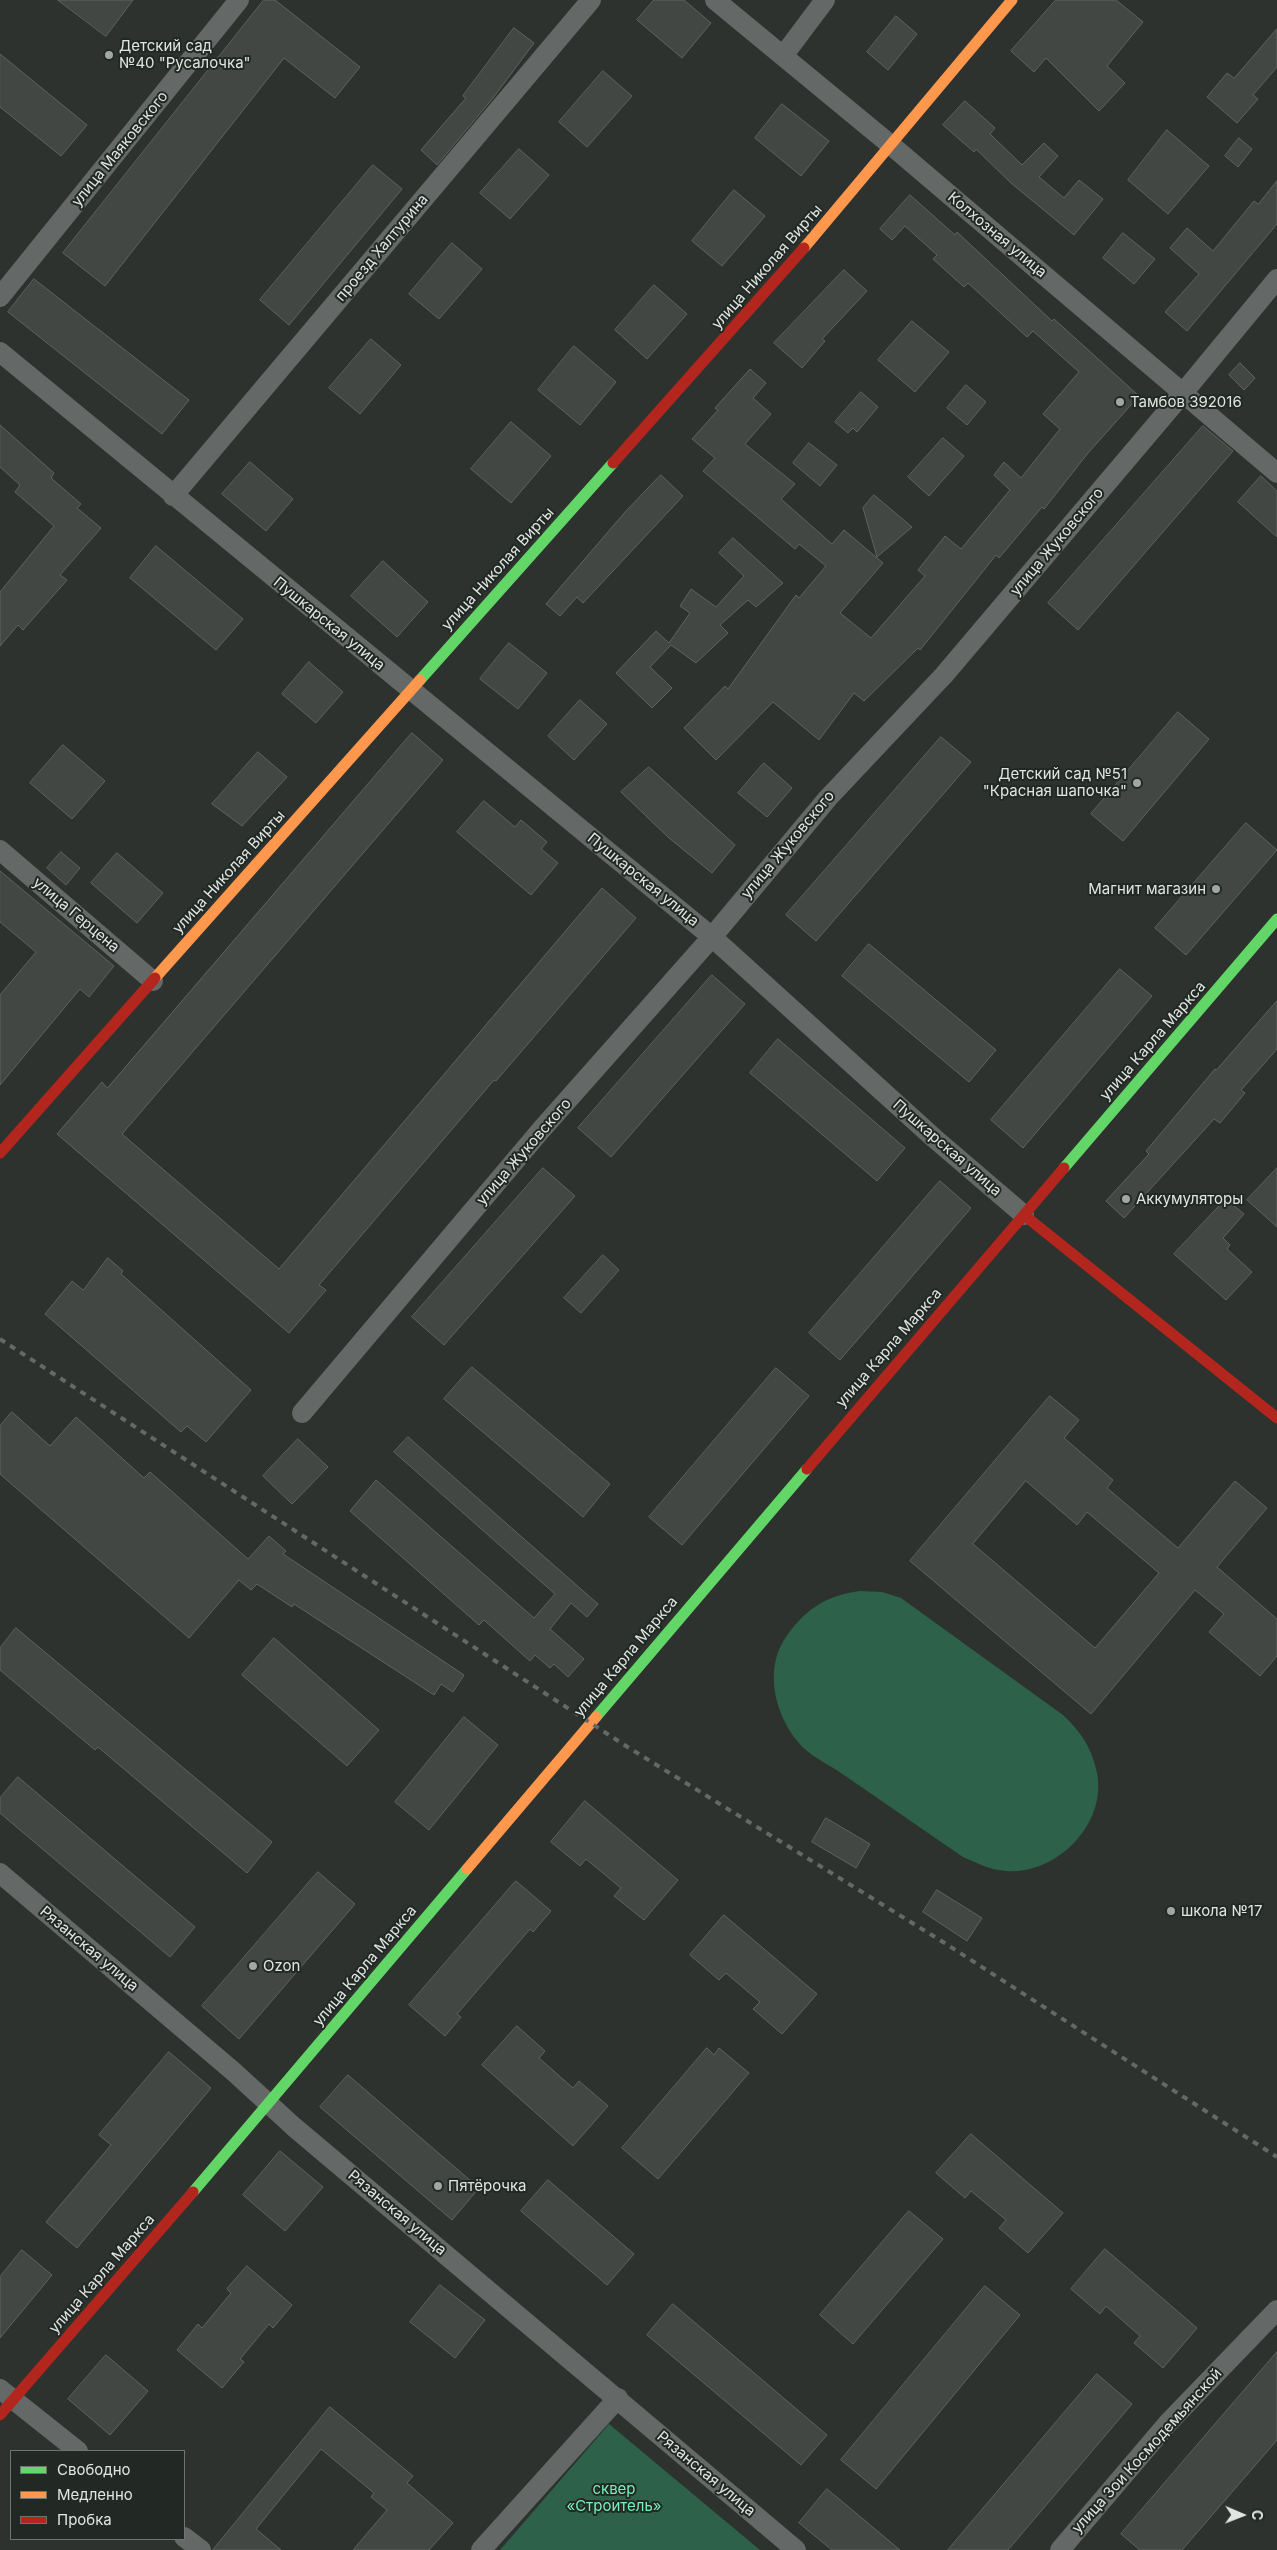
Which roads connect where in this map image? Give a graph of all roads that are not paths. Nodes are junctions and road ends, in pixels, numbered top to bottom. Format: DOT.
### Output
graph roads {
  1 [pos="239,0"];
  2 [pos="591,0"];
  3 [pos="715,0"];
  4 [pos="826,0"];
  5 [pos="1012,0"];
  6 [pos="783,56"];
  7 [pos="892,146"];
  8 [pos="1277,279"];
  9 [pos="0,297"];
  10 [pos="0,352"];
  11 [pos="1183,394"];
  12 [pos="1277,473"];
  13 [pos="173,496"];
  14 [pos="409,690"];
  15 [pos="0,850"];
  16 [pos="1277,919"];
  17 [pos="712,937"];
  18 [pos="153,981"];
  19 [pos="0,1153"];
  20 [pos="1024,1214"];
  21 [pos="302,1413"];
  22 [pos="1277,1418"];
  23 [pos="0,1873"];
  24 [pos="269,2104"];
  25 [pos="1277,2310"];
  26 [pos="618,2398"];
  27 [pos="4,2401"];
  28 [pos="77,2450"];
  29 [pos="185,2537"];
  30 [pos="200,2550"];
  31 [pos="481,2550"];
  32 [pos="796,2550"];
  33 [pos="1060,2550"];
  1 -- 9 [label="street, улица Маяковского"];
  2 -- 13 [label="street, проезд Халтурина"];
  3 -- 6 [label="street, Колхозная улица"];
  4 -- 6 [label="street"];
  5 -- 7 [label="main road, улица Николая Вирты"];
  6 -- 7 [label="street, Колхозная улица"];
  7 -- 11 [label="street, Колхозная улица"];
  7 -- 14 [label="main road, улица Николая Вирты"];
  8 -- 11 [label="street, улица Жуковского"];
  10 -- 13 [label="street, Пушкарская улица"];
  11 -- 12 [label="street, Колхозная улица"];
  11 -- 17 [label="street, улица Жуковского"];
  13 -- 14 [label="street, Пушкарская улица"];
  14 -- 17 [label="street, Пушкарская улица"];
  14 -- 18 [label="main road, улица Николая Вирты"];
  15 -- 18 [label="street, улица Герцена"];
  16 -- 20 [label="main road, улица Карла Маркса"];
  17 -- 20 [label="street, Пушкарская улица"];
  17 -- 21 [label="street, улица Жуковского"];
  18 -- 19 [label="main road, улица Николая Вирты"];
  20 -- 22 [label="main road, Пушкарская улица"];
  20 -- 24 [label="main road, улица Карла Маркса"];
  23 -- 24 [label="street, Рязанская улица"];
  24 -- 26 [label="street, Рязанская улица"];
  24 -- 27 [label="main road, улица Карла Маркса"];
  25 -- 33 [label="street, улица Зои Космодемьянской"];
  26 -- 31 [label="street"];
  26 -- 32 [label="street, Рязанская улица"];
  27 -- 28 [label="street"];
  29 -- 30 [label="street"];
}
